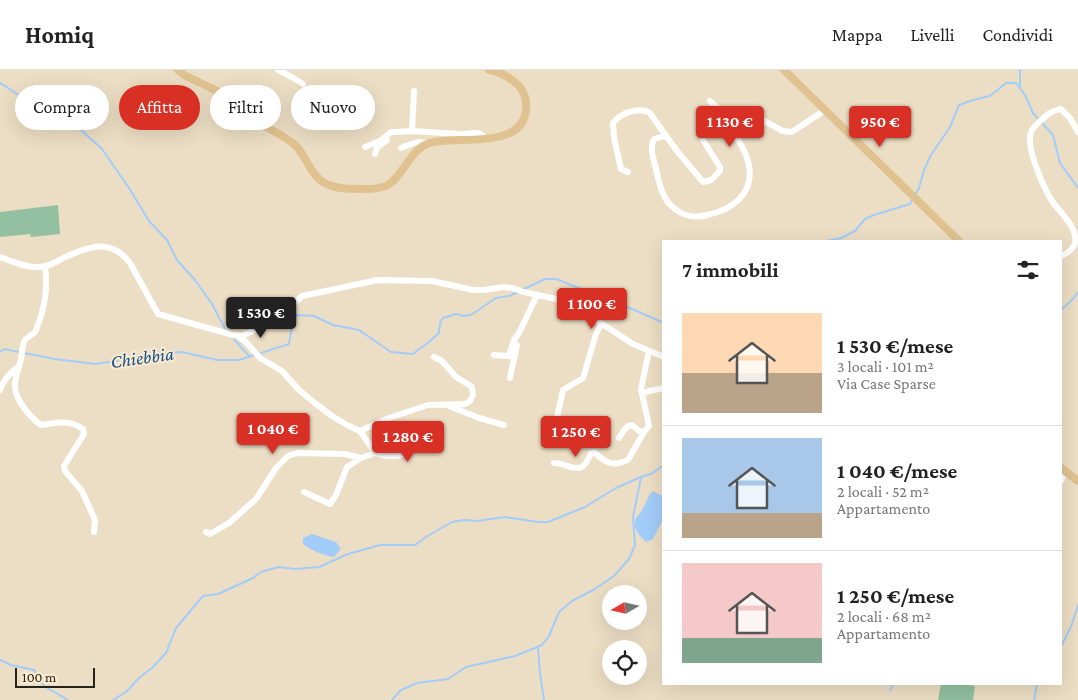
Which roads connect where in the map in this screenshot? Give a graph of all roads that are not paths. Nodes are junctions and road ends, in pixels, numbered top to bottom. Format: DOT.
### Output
graph roads {
  1 [pos="178,70"];
  2 [pos="278,70"];
  3 [pos="489,70"];
  4 [pos="784,70"];
  5 [pos="303,84"];
  6 [pos="414,91"];
  7 [pos="710,101"];
  8 [pos="825,110"];
  9 [pos="723,113"];
  10 [pos="412,131"];
  11 [pos="395,132"];
  12 [pos="1078,132"];
  13 [pos="668,137"];
  14 [pos="485,140"];
  15 [pos="703,140"];
  16 [pos="428,144"];
  17 [pos="365,147"];
  18 [pos="401,148"];
  19 [pos="375,154"];
  20 [pos="628,172"];
  21 [pos="958,240"];
  22 [pos="1062,255"];
  23 [pos="0,256"];
  24 [pos="45,266"];
  25 [pos="537,295"];
  26 [pos="601,324"];
  27 [pos="520,332"];
  28 [pos="237,336"];
  29 [pos="649,351"];
  30 [pos="494,355"];
  31 [pos="662,355"];
  32 [pos="434,357"];
  33 [pos="19,367"];
  34 [pos="510,378"];
  35 [pos="662,388"];
  36 [pos="0,390"];
  37 [pos="642,394"];
  38 [pos="442,405"];
  39 [pos="504,425"];
  40 [pos="360,431"];
  41 [pos="644,432"];
  42 [pos="559,434"];
  43 [pos="438,437"];
  44 [pos="619,438"];
  45 [pos="375,453"];
  46 [pos="361,458"];
  47 [pos="554,463"];
  48 [pos="1063,469"];
  49 [pos="1078,481"];
  50 [pos="304,492"];
  51 [pos="94,532"];
  52 [pos="206,532"];
  1 -- 16 [label="main road"];
  2 -- 5 [label="street"];
  3 -- 14 [label="main road"];
  4 -- 8 [label="main road"];
  6 -- 10 [label="street"];
  7 -- 9 [label="street"];
  8 -- 9 [label="street"];
  8 -- 21 [label="main road"];
  9 -- 13 [label="street"];
  10 -- 11 [label="street"];
  10 -- 14 [label="street"];
  11 -- 17 [label="street"];
  11 -- 19 [label="street"];
  12 -- 22 [label="street"];
  13 -- 15 [label="street"];
  13 -- 20 [label="street"];
  14 -- 16 [label="main road"];
  16 -- 18 [label="street"];
  23 -- 24 [label="street"];
  24 -- 28 [label="street"];
  24 -- 33 [label="street"];
  25 -- 26 [label="street"];
  25 -- 27 [label="street"];
  25 -- 28 [label="street"];
  26 -- 29 [label="street"];
  26 -- 42 [label="street"];
  27 -- 30 [label="street"];
  27 -- 34 [label="street"];
  28 -- 40 [label="street"];
  29 -- 31 [label="street"];
  29 -- 37 [label="street"];
  32 -- 38 [label="street"];
  33 -- 36 [label="street"];
  33 -- 51 [label="street"];
  35 -- 37 [label="street"];
  37 -- 41 [label="street"];
  38 -- 39 [label="street"];
  38 -- 40 [label="street"];
  40 -- 45 [label="street"];
  41 -- 44 [label="street"];
  41 -- 47 [label="street"];
  43 -- 45 [label="street"];
  45 -- 46 [label="street"];
  46 -- 50 [label="street"];
  46 -- 52 [label="street"];
  48 -- 49 [label="main road"];
}
